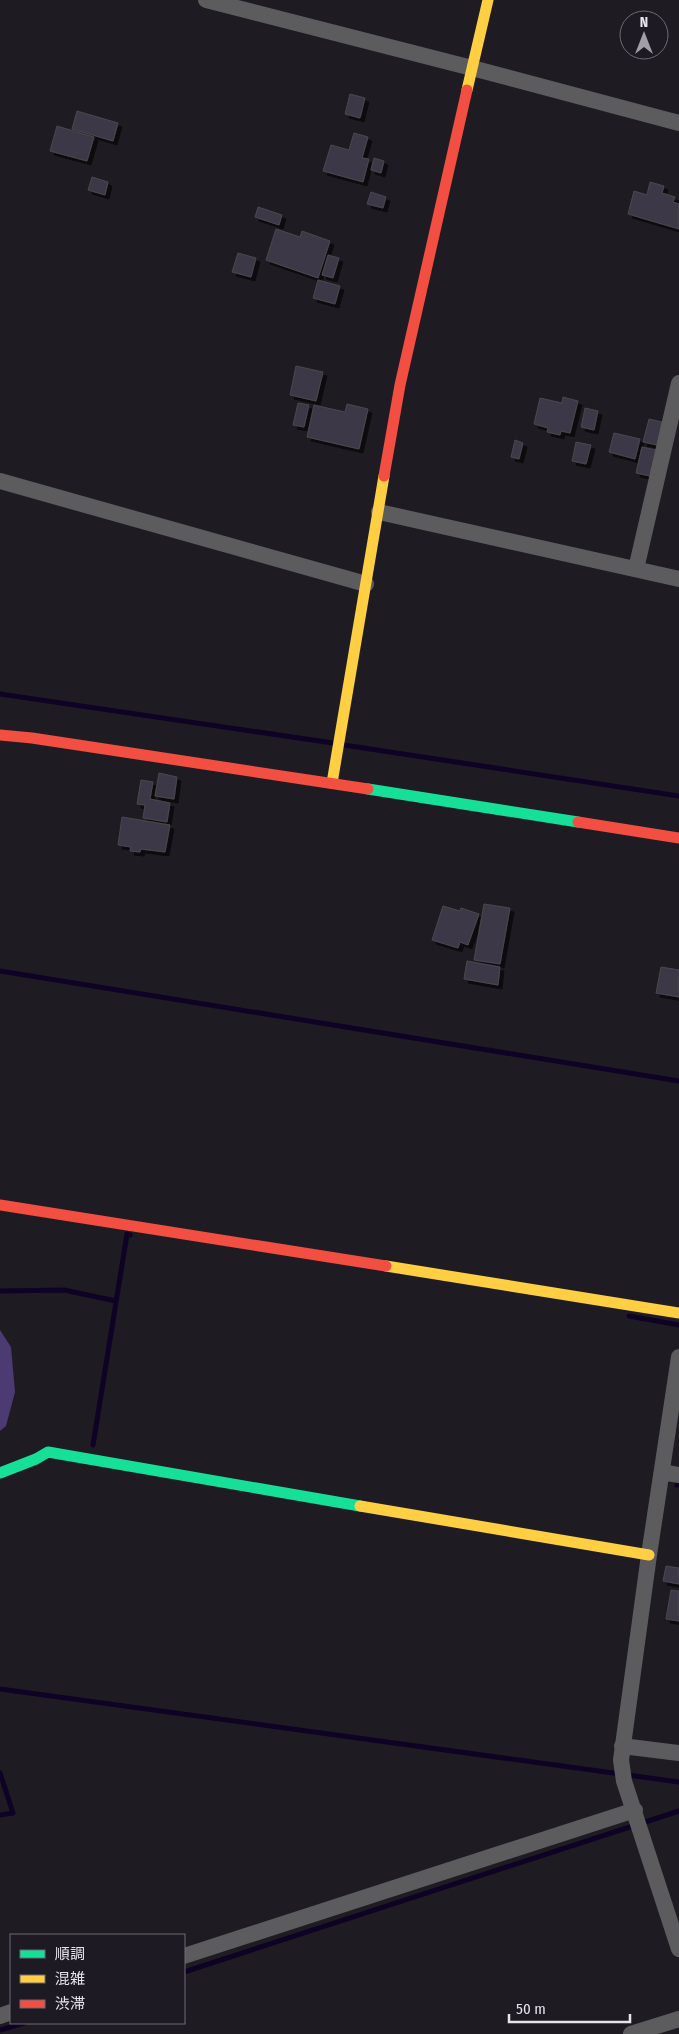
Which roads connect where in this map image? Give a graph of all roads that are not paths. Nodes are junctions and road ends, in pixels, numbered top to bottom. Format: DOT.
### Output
graph roads {
  1 [pos="206,0"];
  2 [pos="488,0"];
  3 [pos="472,68"];
  4 [pos="679,123"];
  5 [pos="679,383"];
  6 [pos="0,481"];
  7 [pos="379,512"];
  8 [pos="636,569"];
  9 [pos="679,579"];
  10 [pos="366,584"];
  11 [pos="0,735"];
  12 [pos="332,782"];
  13 [pos="679,838"];
  14 [pos="0,1205"];
  15 [pos="679,1313"];
  16 [pos="679,1357"];
  17 [pos="662,1472"];
  18 [pos="0,1473"];
  19 [pos="679,1475"];
  20 [pos="649,1555"];
  21 [pos="622,1753"];
  22 [pos="679,1753"];
  23 [pos="638,1820"];
  24 [pos="679,1949"];
  25 [pos="185,1956"];
  26 [pos="679,2019"];
  27 [pos="631,2034"];
  1 -- 3 [label="street"];
  2 -- 3 [label="street"];
  3 -- 4 [label="street"];
  3 -- 7 [label="street"];
  5 -- 8 [label="street"];
  6 -- 10 [label="street"];
  7 -- 8 [label="street"];
  7 -- 10 [label="street"];
  8 -- 9 [label="street"];
  10 -- 12 [label="street"];
  11 -- 12 [label="street"];
  12 -- 13 [label="street"];
  14 -- 15 [label="street"];
  16 -- 17 [label="street"];
  17 -- 19 [label="street"];
  17 -- 20 [label="street"];
  18 -- 20 [label="street"];
  20 -- 21 [label="street"];
  21 -- 22 [label="street"];
  21 -- 23 [label="street"];
  23 -- 24 [label="street"];
  23 -- 25 [label="street"];
  26 -- 27 [label="street"];
}
